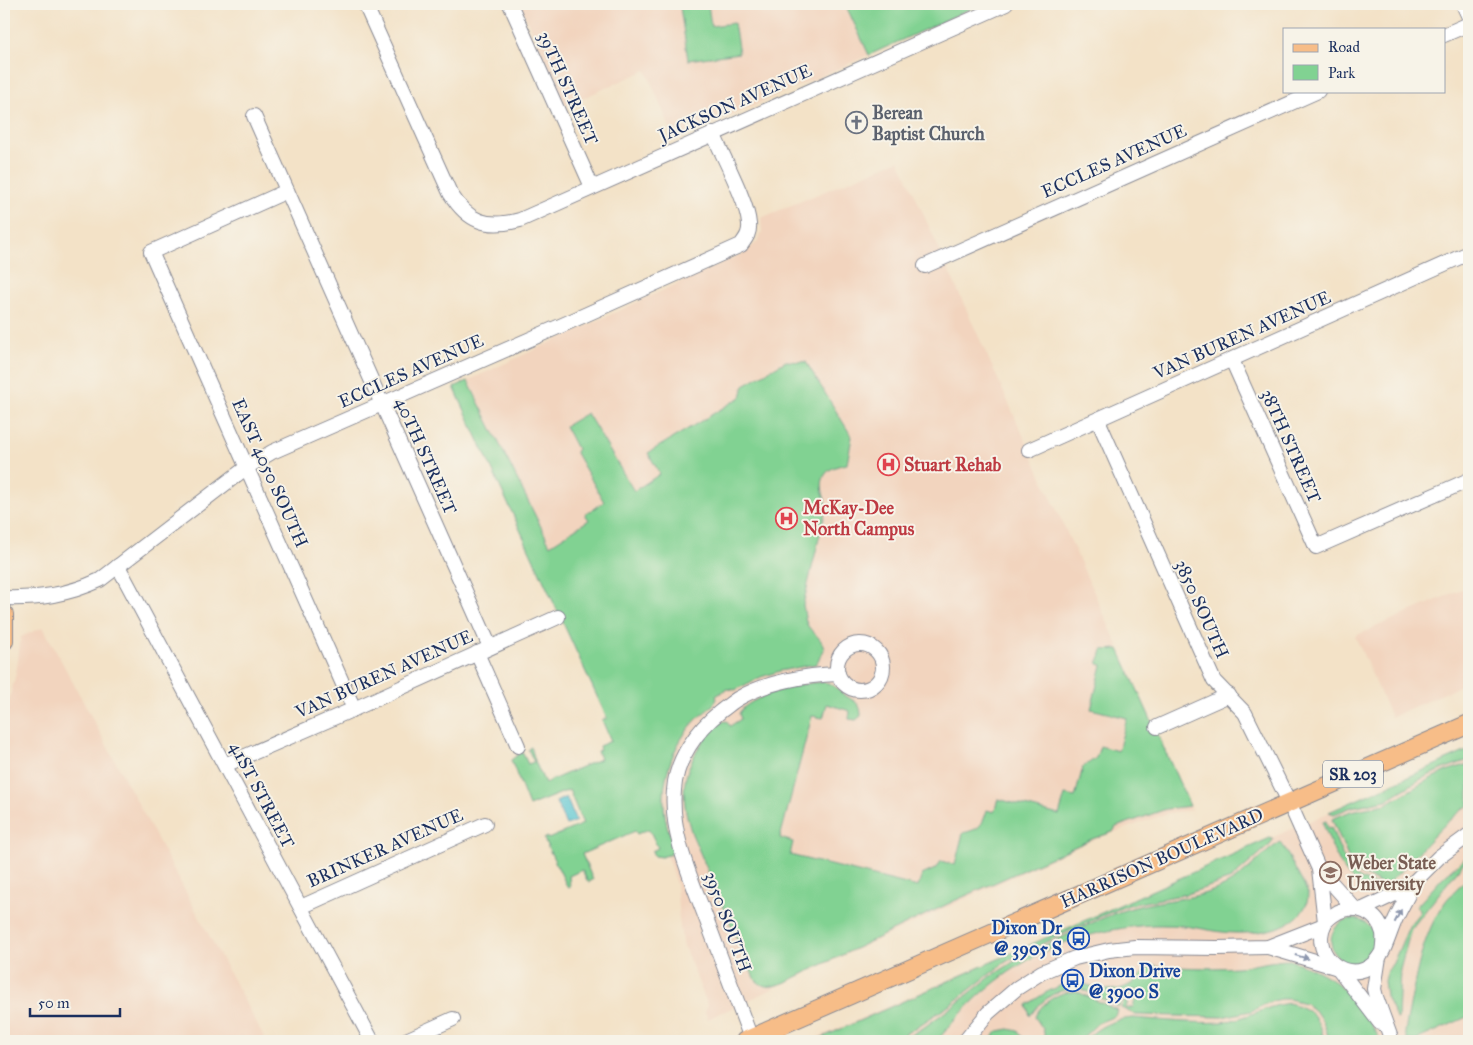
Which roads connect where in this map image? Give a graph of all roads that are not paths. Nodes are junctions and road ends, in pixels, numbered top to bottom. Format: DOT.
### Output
graph roads {
  1 [pos="365,4"];
  2 [pos="510,4"];
  3 [pos="1006,4"];
  4 [pos="1463,4"];
  5 [pos="1469,17"];
  6 [pos="1469,24"];
  7 [pos="1446,35"];
  8 [pos="1316,92"];
  9 [pos="254,116"];
  10 [pos="713,134"];
  11 [pos="592,187"];
  12 [pos="287,191"];
  13 [pos="1469,253"];
  14 [pos="925,266"];
  15 [pos="1232,360"];
  16 [pos="382,405"];
  17 [pos="1098,420"];
  18 [pos="1030,450"];
  19 [pos="246,467"];
  20 [pos="1469,480"];
  21 [pos="118,566"];
  22 [pos="4,598"];
  23 [pos="4,614"];
  24 [pos="558,617"];
  25 [pos="4,641"];
  26 [pos="490,647"];
  27 [pos="477,653"];
  28 [pos="838,674"];
  29 [pos="1228,695"];
  30 [pos="354,709"];
  31 [pos="1469,724"];
  32 [pos="1157,727"];
  33 [pos="518,746"];
  34 [pos="225,765"];
  35 [pos="1289,802"];
  36 [pos="484,824"];
  37 [pos="1469,835"];
  38 [pos="1318,869"];
  39 [pos="1415,881"];
  40 [pos="301,907"];
  41 [pos="1358,909"];
  42 [pos="1324,924"];
  43 [pos="1268,947"];
  44 [pos="1381,955"];
  45 [pos="1337,968"];
  46 [pos="453,1019"];
  47 [pos="1390,1037"];
  48 [pos="750,1040"];
  49 [pos="372,1041"];
  50 [pos="404,1041"];
  51 [pos="965,1041"];
  1 -- 11 [label="street, JACKSON AVENUE"];
  2 -- 11 [label="street, 39TH STREET"];
  3 -- 10 [label="street, JACKSON AVENUE"];
  4 -- 5 [label="street"];
  6 -- 7 [label="street"];
  8 -- 14 [label="street, ECCLES AVENUE"];
  9 -- 12 [label="street, 40TH STREET"];
  10 -- 11 [label="street, JACKSON AVENUE"];
  10 -- 16 [label="street, ECCLES AVENUE"];
  12 -- 16 [label="street, 40TH STREET"];
  12 -- 19 [label="street, EAST 4050 SOUTH"];
  13 -- 15 [label="street, VAN BUREN AVENUE"];
  15 -- 17 [label="street, VAN BUREN AVENUE"];
  15 -- 20 [label="street, 38TH STREET"];
  16 -- 19 [label="street, ECCLES AVENUE"];
  16 -- 26 [label="street, 40TH STREET"];
  17 -- 18 [label="street, VAN BUREN AVENUE"];
  17 -- 29 [label="street, 3850 SOUTH"];
  19 -- 21 [label="street, ECCLES AVENUE"];
  19 -- 30 [label="street, EAST 4050 SOUTH"];
  21 -- 22 [label="street, ECCLES AVENUE"];
  21 -- 34 [label="street, 41ST STREET"];
  23 -- 25 [label="main road"];
  24 -- 26 [label="street, VAN BUREN AVENUE"];
  26 -- 27 [label="street, VAN BUREN AVENUE"];
  27 -- 30 [label="street, VAN BUREN AVENUE"];
  27 -- 33 [label="street"];
  28 -- 48 [label="street, 3950 SOUTH"];
  29 -- 32 [label="street"];
  29 -- 35 [label="street, 3850 SOUTH"];
  30 -- 34 [label="street, VAN BUREN AVENUE"];
  31 -- 35 [label="main road, HARRISON BOULEVARD / SR 203"];
  34 -- 40 [label="street, 41ST STREET"];
  35 -- 38 [label="street, 3850 SOUTH"];
  35 -- 48 [label="main road, HARRISON BOULEVARD / SR 203"];
  36 -- 40 [label="street, BRINKER AVENUE"];
  37 -- 39 [label="street"];
  38 -- 41 [label="street"];
  38 -- 42 [label="street"];
  39 -- 41 [label="street"];
  44 -- 39 [label="street, one-way"];
  40 -- 49 [label="street, 41ST STREET"];
  41 -- 42 [label="street"];
  41 -- 44 [label="street"];
  42 -- 43 [label="street"];
  42 -- 45 [label="street"];
  43 -- 45 [label="street, one-way"];
  43 -- 51 [label="street"];
  44 -- 45 [label="street"];
  44 -- 47 [label="street"];
  45 -- 47 [label="street"];
  46 -- 50 [label="street"];
}
